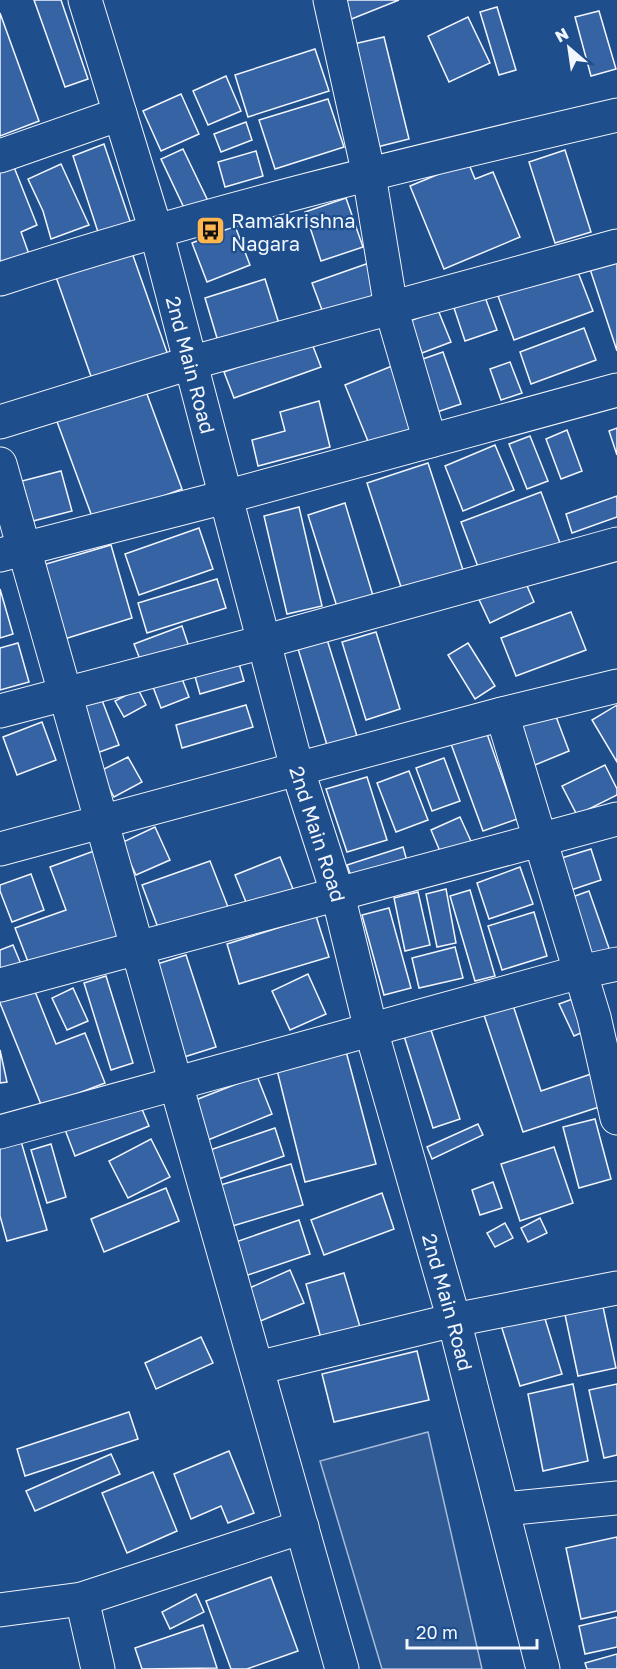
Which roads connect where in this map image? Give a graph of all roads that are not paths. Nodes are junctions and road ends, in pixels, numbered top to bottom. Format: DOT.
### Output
graph roads {
  1 [pos="85,0"];
  2 [pos="330,0"];
  3 [pos="120,114"];
  4 [pos="617,115"];
  5 [pos="0,156"];
  6 [pos="369,176"];
  7 [pos="156,231"];
  8 [pos="617,246"];
  9 [pos="0,279"];
  10 [pos="391,308"];
  11 [pos="190,363"];
  12 [pos="617,390"];
  13 [pos="0,422"];
  14 [pos="430,441"];
  15 [pos="0,464"];
  16 [pos="225,497"];
  17 [pos="617,544"];
  18 [pos="12,552"];
  19 [pos="263,642"];
  20 [pos="617,686"];
  21 [pos="66,694"];
  22 [pos="0,711"];
  23 [pos="502,714"];
  24 [pos="297,768"];
  25 [pos="617,819"];
  26 [pos="101,821"];
  27 [pos="541,841"];
  28 [pos="0,849"];
  29 [pos="338,895"];
  30 [pos="138,948"];
  31 [pos="617,964"];
  32 [pos="580,972"];
  33 [pos="0,985"];
  34 [pos="371,1030"];
  35 [pos="176,1083"];
  36 [pos="617,1118"];
  37 [pos="0,1132"];
  38 [pos="617,1288"];
  39 [pos="454,1320"];
  40 [pos="257,1368"];
  41 [pos="617,1498"];
  42 [pos="504,1509"];
  43 [pos="302,1527"];
  44 [pos="82,1599"];
  45 [pos="0,1610"];
  46 [pos="98,1669"];
  47 [pos="342,1669"];
  48 [pos="543,1669"];
  1 -- 3 [label="street, 2nd Main Road"];
  2 -- 6 [label="street"];
  3 -- 5 [label="street"];
  3 -- 7 [label="street, 2nd Main Road"];
  4 -- 6 [label="street"];
  6 -- 7 [label="street"];
  6 -- 10 [label="street"];
  7 -- 9 [label="street"];
  7 -- 11 [label="street, 2nd Main Road"];
  8 -- 10 [label="street"];
  10 -- 11 [label="street"];
  10 -- 14 [label="street"];
  11 -- 13 [label="street"];
  11 -- 16 [label="street, 2nd Main Road"];
  12 -- 14 [label="street"];
  14 -- 16 [label="street"];
  15 -- 18 [label="street"];
  16 -- 18 [label="street"];
  16 -- 19 [label="street, 2nd Main Road"];
  17 -- 19 [label="street"];
  18 -- 21 [label="street"];
  19 -- 21 [label="street"];
  19 -- 24 [label="street, 2nd Main Road"];
  20 -- 23 [label="street"];
  21 -- 22 [label="street"];
  21 -- 26 [label="street"];
  23 -- 24 [label="street"];
  23 -- 27 [label="street"];
  24 -- 26 [label="street"];
  24 -- 29 [label="street, 2nd Main Road"];
  25 -- 27 [label="street"];
  26 -- 28 [label="street"];
  26 -- 30 [label="street"];
  27 -- 29 [label="street"];
  27 -- 32 [label="street"];
  29 -- 30 [label="street"];
  29 -- 34 [label="street, 2nd Main Road"];
  30 -- 33 [label="street"];
  30 -- 35 [label="street"];
  31 -- 32 [label="street"];
  32 -- 34 [label="street"];
  32 -- 36 [label="street"];
  34 -- 35 [label="street"];
  34 -- 39 [label="street, 2nd Main Road"];
  35 -- 37 [label="street"];
  35 -- 40 [label="street"];
  38 -- 39 [label="street"];
  39 -- 40 [label="street"];
  39 -- 42 [label="street, 2nd Main Road"];
  40 -- 43 [label="street"];
  41 -- 42 [label="street"];
  42 -- 48 [label="street, 2nd Main Road"];
  43 -- 44 [label="street"];
  43 -- 47 [label="street"];
  44 -- 45 [label="street"];
  44 -- 46 [label="street"];
}
